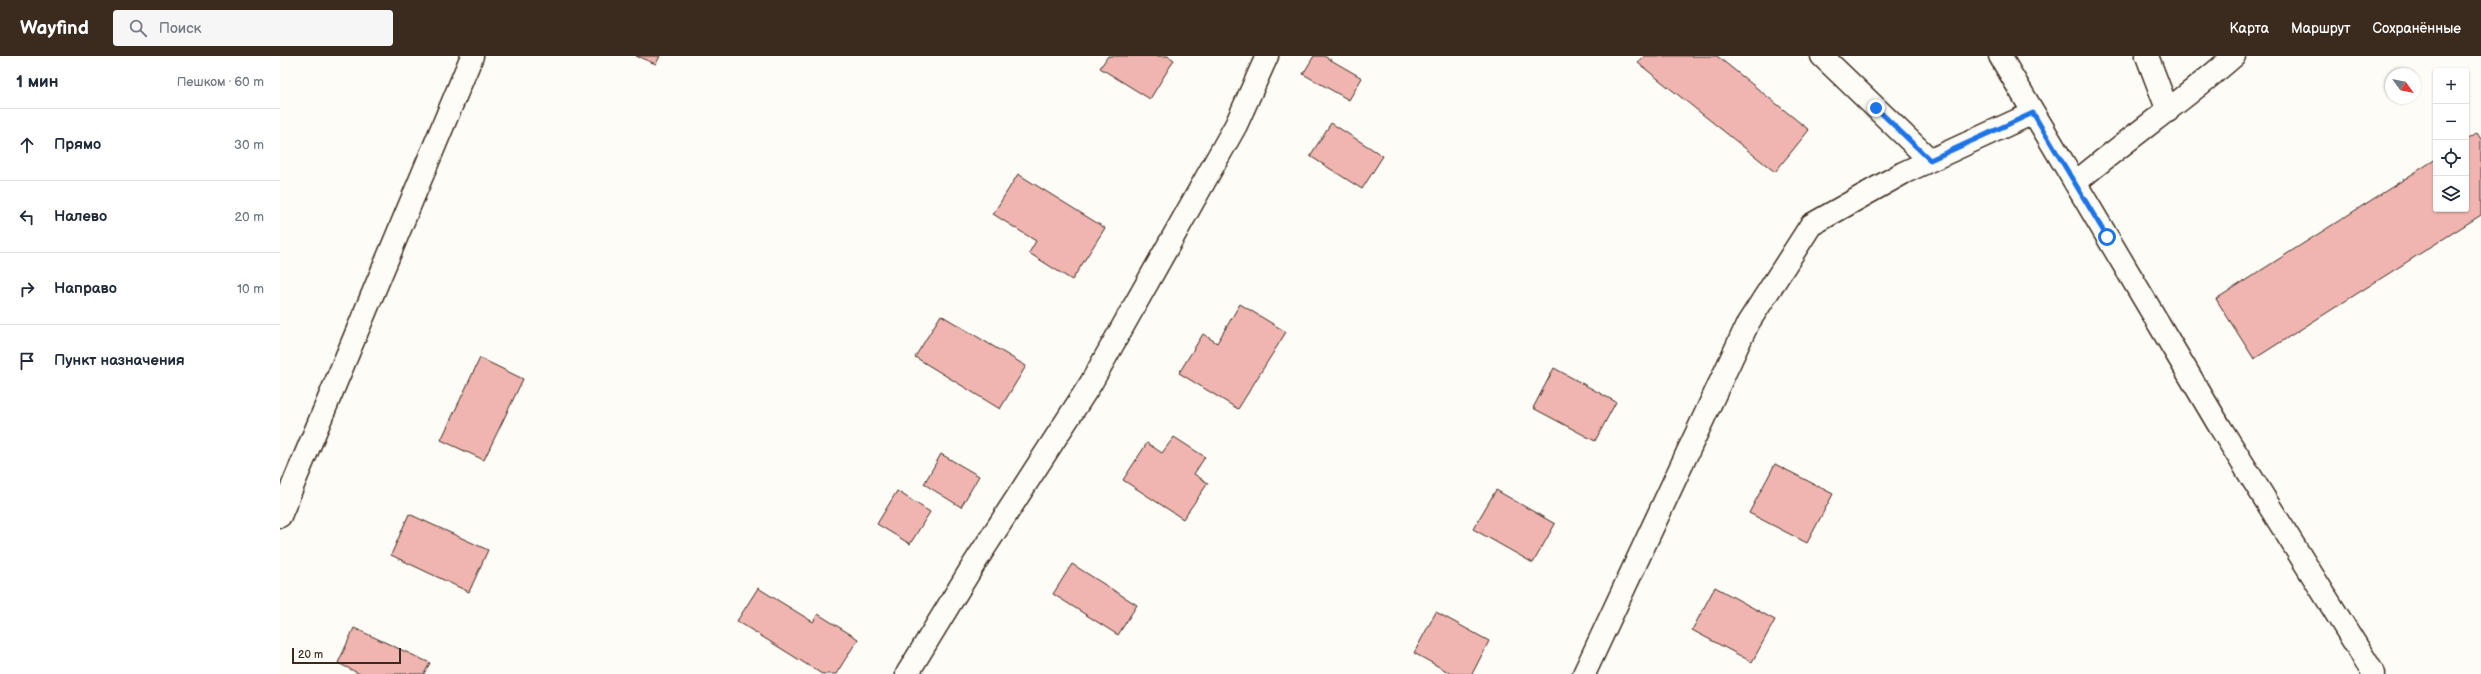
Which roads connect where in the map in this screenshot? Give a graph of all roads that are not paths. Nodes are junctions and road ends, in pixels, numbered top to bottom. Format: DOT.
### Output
graph roads {
  1 [pos="472,56"];
  2 [pos="1267,56"];
  3 [pos="1822,56"];
  4 [pos="2000,56"];
  5 [pos="2147,56"];
  6 [pos="2234,56"];
  7 [pos="2168,111"];
  8 [pos="2033,113"];
  9 [pos="1930,160"];
  10 [pos="2075,182"];
  11 [pos="280,516"];
  12 [pos="907,674"];
  13 [pos="1584,674"];
  14 [pos="2374,674"];
  1 -- 11 [label="street"];
  2 -- 12 [label="street"];
  3 -- 9 [label="street"];
  4 -- 8 [label="street"];
  5 -- 7 [label="street"];
  6 -- 7 [label="street"];
  7 -- 10 [label="street"];
  8 -- 9 [label="street"];
  8 -- 10 [label="street"];
  9 -- 13 [label="street"];
  10 -- 14 [label="street"];
}
